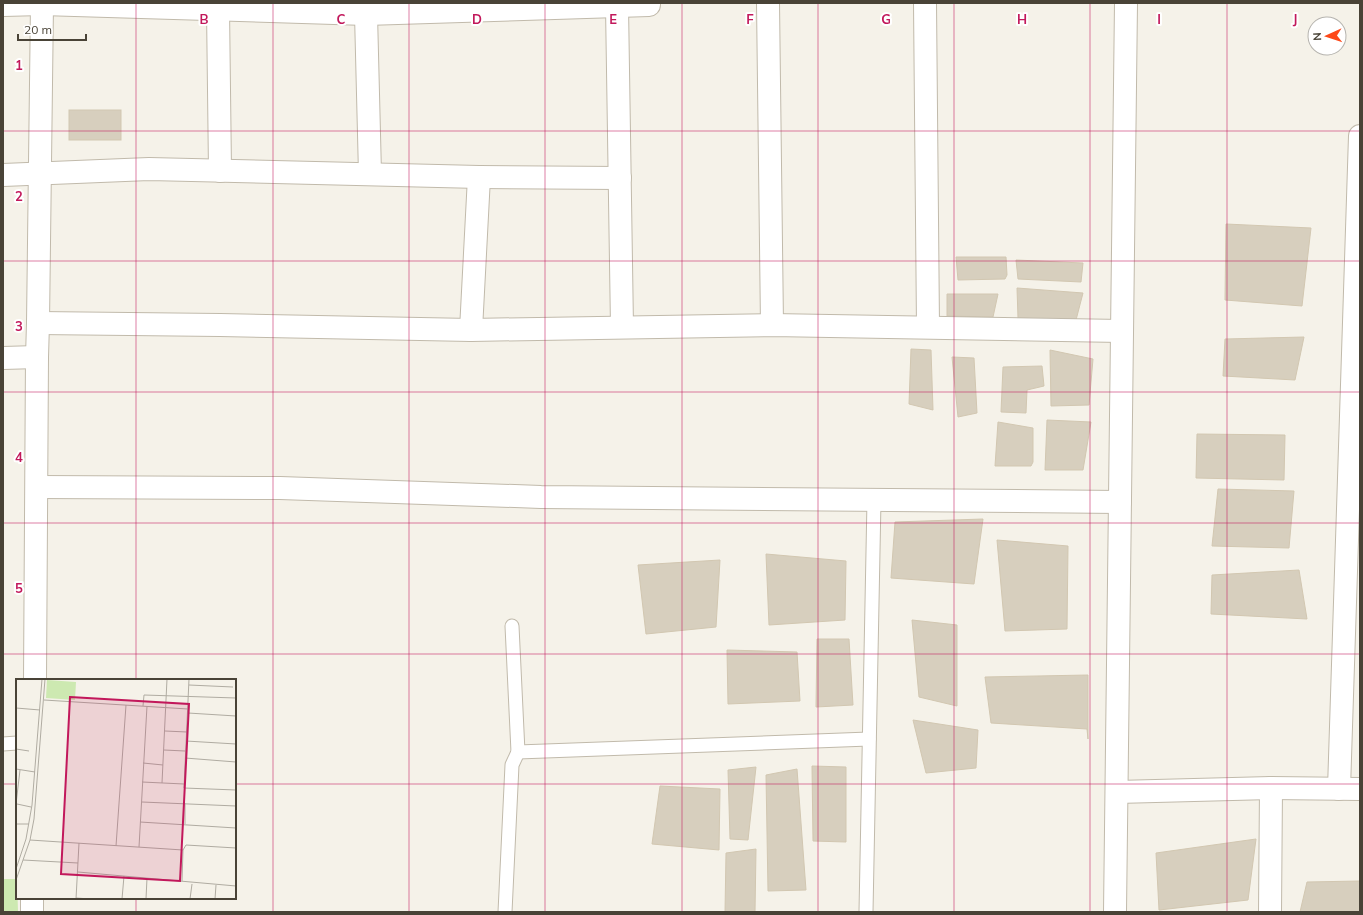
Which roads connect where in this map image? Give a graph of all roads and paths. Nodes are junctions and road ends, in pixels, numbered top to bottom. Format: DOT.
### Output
graph roads {
  1 [pos="649,3"];
  2 [pos="768,3"];
  3 [pos="925,3"];
  4 [pos="1126,3"];
  5 [pos="42,4"];
  6 [pos="70,4"];
  7 [pos="3,5"];
  8 [pos="617,6"];
  9 [pos="291,7"];
  10 [pos="423,7"];
  11 [pos="218,9"];
  12 [pos="366,14"];
  13 [pos="1360,136"];
  14 [pos="220,171"];
  15 [pos="40,174"];
  16 [pos="370,174"];
  17 [pos="3,175"];
  18 [pos="479,177"];
  19 [pos="620,178"];
  20 [pos="1358,252"];
  21 [pos="38,323"];
  22 [pos="772,325"];
  23 [pos="622,327"];
  24 [pos="928,327"];
  25 [pos="471,330"];
  26 [pos="1122,331"];
  27 [pos="37,357"];
  28 [pos="3,358"];
  29 [pos="1355,432"];
  30 [pos="37,486"];
  31 [pos="874,500"];
  32 [pos="1120,502"];
  33 [pos="512,626"];
  34 [pos="35,679"];
  35 [pos="869,739"];
  36 [pos="3,744"];
  37 [pos="16,744"];
  38 [pos="518,752"];
  39 [pos="1271,788"];
  40 [pos="1349,789"];
  41 [pos="1117,792"];
  42 [pos="32,899"];
  43 [pos="32,912"];
  44 [pos="506,912"];
  45 [pos="866,912"];
  46 [pos="1115,912"];
  47 [pos="1270,912"];
  1 -- 8 [label="street"];
  2 -- 22 [label="street"];
  3 -- 24 [label="street"];
  4 -- 26 [label="street"];
  5 -- 6 [label="street"];
  5 -- 7 [label="street"];
  5 -- 15 [label="street"];
  6 -- 11 [label="street"];
  8 -- 10 [label="street"];
  8 -- 19 [label="street"];
  9 -- 11 [label="street"];
  9 -- 12 [label="street"];
  10 -- 12 [label="street"];
  11 -- 14 [label="street"];
  12 -- 16 [label="street"];
  13 -- 20 [label="street"];
  14 -- 15 [label="street"];
  14 -- 16 [label="street"];
  15 -- 17 [label="street"];
  15 -- 21 [label="street"];
  16 -- 18 [label="street"];
  18 -- 19 [label="street"];
  18 -- 25 [label="street"];
  19 -- 23 [label="street"];
  20 -- 29 [label="street"];
  21 -- 25 [label="street"];
  21 -- 27 [label="street"];
  22 -- 23 [label="street"];
  22 -- 24 [label="street"];
  23 -- 25 [label="street"];
  24 -- 26 [label="street"];
  26 -- 32 [label="street"];
  27 -- 28 [label="street"];
  27 -- 30 [label="street"];
  29 -- 40 [label="street"];
  30 -- 31 [label="street"];
  30 -- 34 [label="street"];
  31 -- 32 [label="street"];
  31 -- 35 [label="lane"];
  32 -- 41 [label="street"];
  33 -- 38 [label="lane"];
  35 -- 38 [label="lane"];
  35 -- 45 [label="lane"];
  36 -- 37 [label="lane"];
  38 -- 44 [label="lane"];
  39 -- 40 [label="street"];
  39 -- 41 [label="street"];
  39 -- 47 [label="street"];
  41 -- 46 [label="street"];
  42 -- 43 [label="street"];
}
